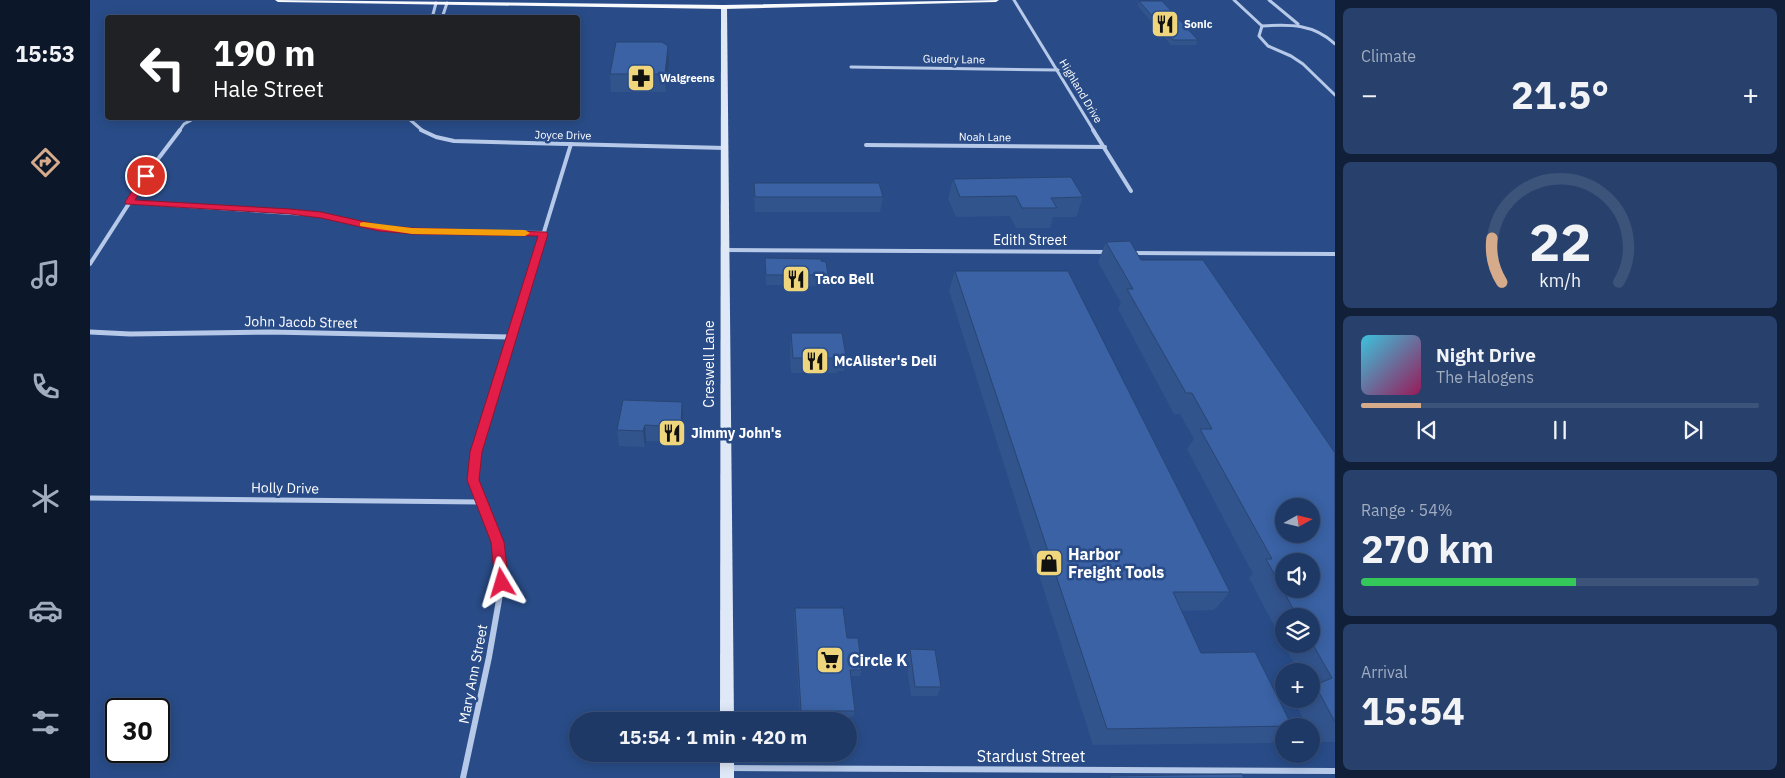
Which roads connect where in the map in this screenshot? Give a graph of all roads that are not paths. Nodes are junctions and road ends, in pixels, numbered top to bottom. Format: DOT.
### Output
graph roads {
  1 [pos="278,0"];
  2 [pos="996,0"];
  3 [pos="1014,0"];
  4 [pos="1234,0"];
  5 [pos="1269,0"];
  6 [pos="914,1"];
  7 [pos="436,3"];
  8 [pos="447,3"];
  9 [pos="724,7"];
  10 [pos="433,15"];
  11 [pos="443,15"];
  12 [pos="1298,24"];
  13 [pos="1262,26"];
  14 [pos="1335,44"];
  15 [pos="850,67"];
  16 [pos="1058,70"];
  17 [pos="1335,95"];
  18 [pos="191,120"];
  19 [pos="415,120"];
  20 [pos="571,144"];
  21 [pos="866,145"];
  22 [pos="725,148"];
  23 [pos="1105,148"];
  24 [pos="1131,192"];
  25 [pos="129,202"];
  26 [pos="543,234"];
  27 [pos="725,250"];
  28 [pos="1113,252"];
  29 [pos="1123,253"];
  30 [pos="1333,254"];
  31 [pos="1335,259"];
  32 [pos="90,264"];
  33 [pos="90,332"];
  34 [pos="511,337"];
  35 [pos="90,498"];
  36 [pos="481,502"];
  37 [pos="727,712"];
  38 [pos="727,766"];
  39 [pos="1335,771"];
  40 [pos="463,778"];
  1 -- 7 [label="main road"];
  2 -- 6 [label="main road"];
  3 -- 16 [label="street, Highland Drive"];
  4 -- 13 [label="street"];
  5 -- 12 [label="street"];
  6 -- 9 [label="main road"];
  7 -- 8 [label="main road"];
  7 -- 10 [label="street"];
  8 -- 9 [label="main road"];
  8 -- 11 [label="street"];
  9 -- 22 [label="main road, Creswell Lane"];
  12 -- 13 [label="street"];
  12 -- 14 [label="street"];
  13 -- 17 [label="street"];
  15 -- 16 [label="street, Guedry Lane"];
  16 -- 23 [label="street, Highland Drive"];
  18 -- 25 [label="street"];
  19 -- 20 [label="street, Joyce Drive"];
  20 -- 22 [label="street, Joyce Drive"];
  20 -- 26 [label="street, Mary Ann Street"];
  21 -- 23 [label="street, Noah Lane"];
  22 -- 27 [label="main road, Creswell Lane"];
  23 -- 24 [label="street, Highland Drive"];
  25 -- 26 [label="street"];
  25 -- 32 [label="street"];
  26 -- 34 [label="street, Mary Ann Street"];
  27 -- 28 [label="street, Edith Street"];
  27 -- 37 [label="main road, Creswell Lane"];
  29 -- 30 [label="street"];
  30 -- 31 [label="street"];
  33 -- 34 [label="street, John Jacob Street"];
  34 -- 36 [label="street, Mary Ann Street"];
  35 -- 36 [label="street, Holly Drive"];
  36 -- 40 [label="street, Mary Ann Street"];
  38 -- 39 [label="street, Stardust Street"];
}
